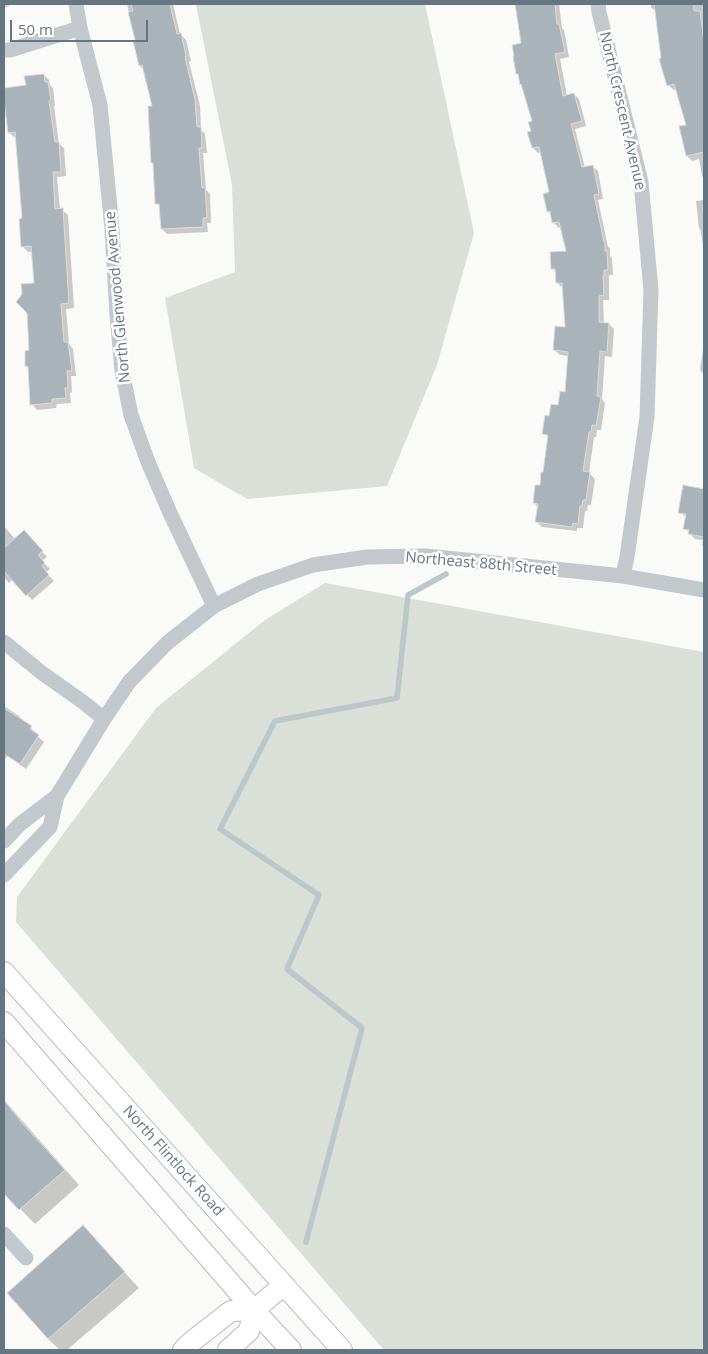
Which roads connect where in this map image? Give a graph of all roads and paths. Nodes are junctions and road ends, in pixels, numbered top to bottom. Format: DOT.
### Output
graph roads {
  1 [pos="76,4"];
  2 [pos="598,4"];
  3 [pos="80,28"];
  4 [pos="4,50"];
  5 [pos="623,576"];
  6 [pos="704,590"];
  7 [pos="214,606"];
  8 [pos="4,642"];
  9 [pos="104,719"];
  10 [pos="57,796"];
  11 [pos="4,841"];
  12 [pos="4,875"];
  13 [pos="4,972"];
  14 [pos="4,1022"];
  15 [pos="4,1234"];
  16 [pos="26,1258"];
  17 [pos="284,1285"];
  18 [pos="254,1310"];
  19 [pos="183,1350"];
  20 [pos="228,1350"];
  21 [pos="290,1350"];
  22 [pos="342,1350"];
  1 -- 3 [label="street, North Glenwood Avenue"];
  2 -- 5 [label="street, North Crescent Avenue"];
  3 -- 4 [label="street"];
  3 -- 7 [label="street, North Glenwood Avenue"];
  5 -- 6 [label="street, Northeast 88th Street"];
  5 -- 7 [label="street, Northeast 88th Street"];
  7 -- 9 [label="street, Northeast 88th Street"];
  8 -- 9 [label="street"];
  9 -- 10 [label="street, Northeast 88th Street"];
  10 -- 11 [label="street, Northeast 88th Street"];
  10 -- 12 [label="street, Northeast 88th Street"];
  13 -- 17 [label="main road, North Flintlock Road"];
  14 -- 18 [label="main road"];
  15 -- 16 [label="street"];
  17 -- 18 [label="main road"];
  17 -- 22 [label="main road, North Flintlock Road"];
  18 -- 19 [label="main road"];
  18 -- 20 [label="main road"];
  18 -- 21 [label="main road"];
}
